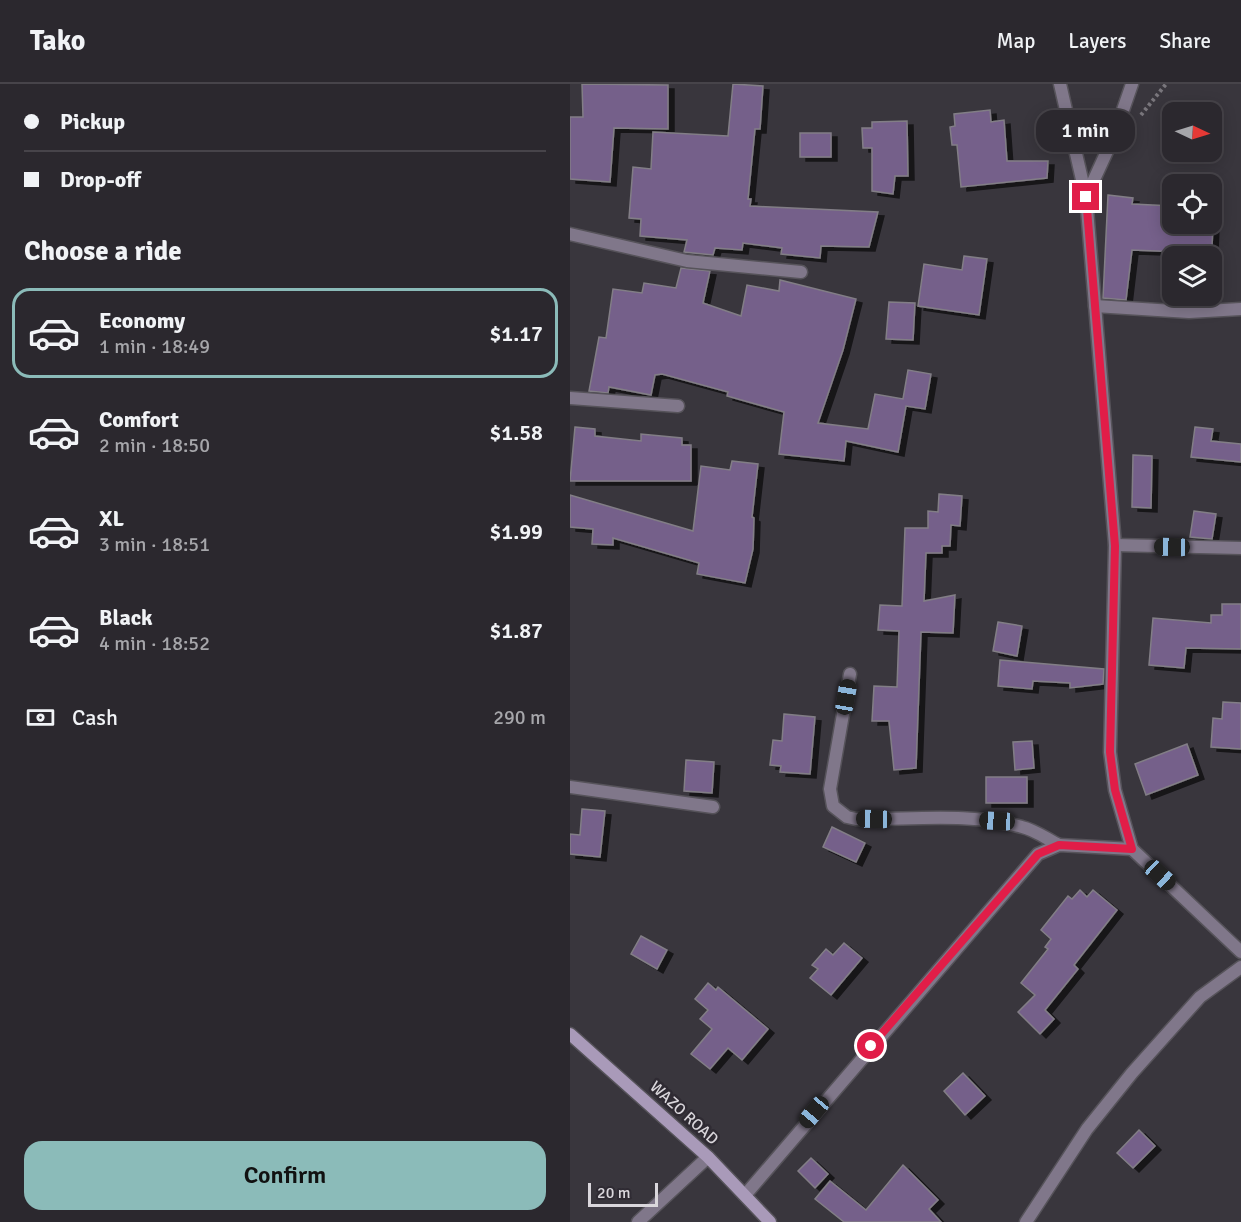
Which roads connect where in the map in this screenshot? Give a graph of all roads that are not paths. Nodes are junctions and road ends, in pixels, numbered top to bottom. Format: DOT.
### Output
graph roads {
  1 [pos="1060,84"];
  2 [pos="1132,84"];
  3 [pos="1086,197"];
  4 [pos="570,234"];
  5 [pos="801,272"];
  6 [pos="1095,306"];
  7 [pos="1241,309"];
  8 [pos="570,398"];
  9 [pos="678,406"];
  10 [pos="1115,546"];
  11 [pos="1241,548"];
  12 [pos="850,674"];
  13 [pos="570,787"];
  14 [pos="713,807"];
  15 [pos="1059,845"];
  16 [pos="1132,849"];
  17 [pos="1241,952"];
  18 [pos="1241,967"];
  19 [pos="570,1034"];
  20 [pos="708,1157"];
  21 [pos="746,1194"];
  22 [pos="638,1222"];
  23 [pos="770,1222"];
  24 [pos="1026,1222"];
  1 -- 3 [label="street"];
  2 -- 3 [label="street"];
  3 -- 6 [label="street"];
  4 -- 5 [label="street"];
  6 -- 7 [label="street"];
  6 -- 10 [label="street"];
  8 -- 9 [label="street"];
  10 -- 11 [label="street"];
  10 -- 16 [label="street"];
  12 -- 15 [label="street"];
  13 -- 14 [label="street"];
  15 -- 16 [label="street"];
  15 -- 21 [label="street"];
  16 -- 17 [label="street"];
  18 -- 24 [label="street"];
  19 -- 20 [label="main road, WAZO ROAD"];
  20 -- 21 [label="main road, WAZO ROAD"];
  20 -- 22 [label="street"];
  21 -- 23 [label="main road, WAZO ROAD"];
}
